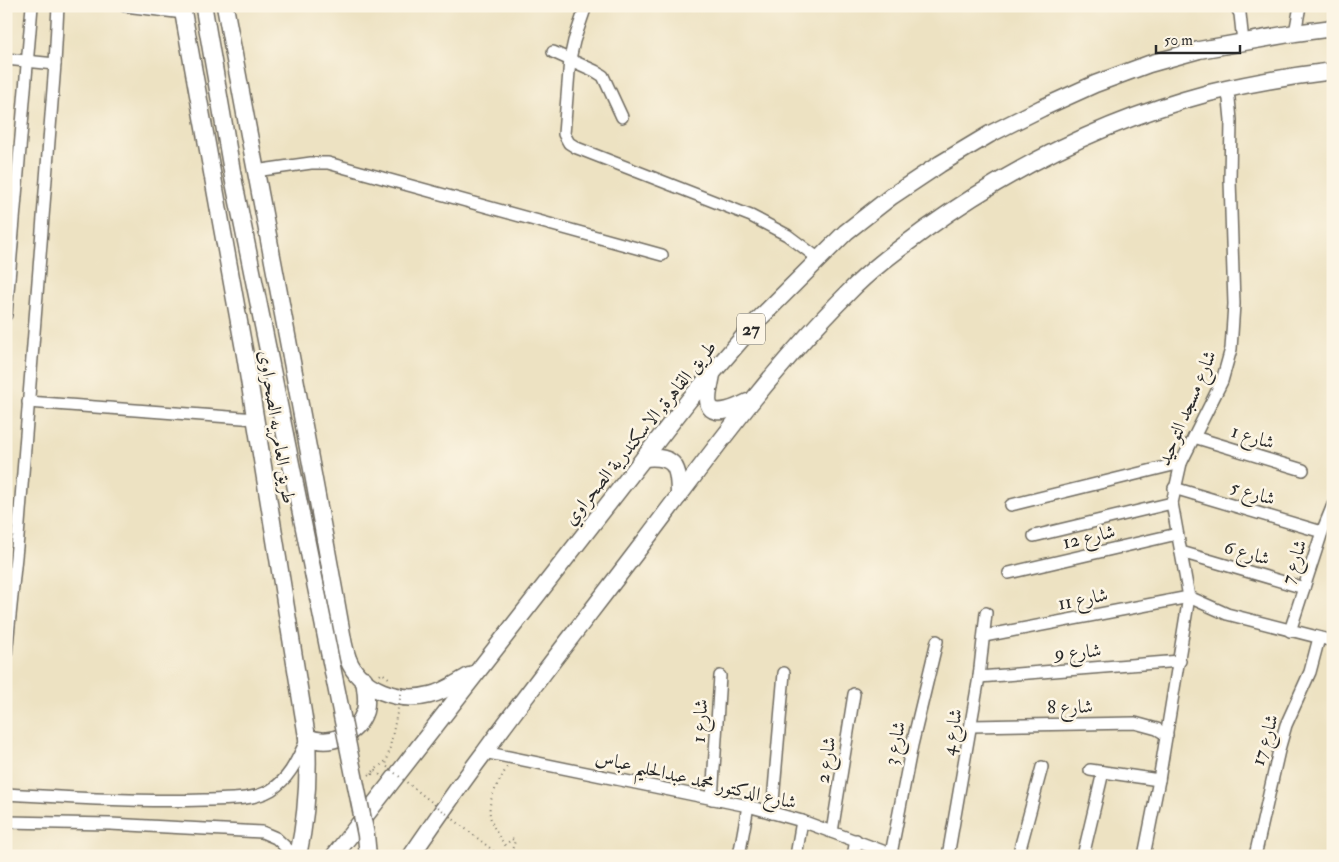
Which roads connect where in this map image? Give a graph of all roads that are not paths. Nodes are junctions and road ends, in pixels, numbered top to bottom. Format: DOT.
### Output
graph roads {
  1 [pos="32,6"];
  2 [pos="58,6"];
  3 [pos="125,6"];
  4 [pos="225,6"];
  5 [pos="586,6"];
  6 [pos="1300,6"];
  7 [pos="1237,7"];
  8 [pos="203,8"];
  9 [pos="183,10"];
  10 [pos="1333,28"];
  11 [pos="1294,32"];
  12 [pos="1243,42"];
  13 [pos="554,52"];
  14 [pos="6,59"];
  15 [pos="570,59"];
  16 [pos="26,62"];
  17 [pos="55,64"];
  18 [pos="1333,71"];
  19 [pos="1226,90"];
  20 [pos="622,117"];
  21 [pos="255,171"];
  22 [pos="662,255"];
  23 [pos="819,259"];
  24 [pos="6,315"];
  25 [pos="712,374"];
  26 [pos="751,401"];
  27 [pos="28,402"];
  28 [pos="256,419"];
  29 [pos="1194,437"];
  30 [pos="644,458"];
  31 [pos="1181,463"];
  32 [pos="1303,470"];
  33 [pos="1174,488"];
  34 [pos="679,496"];
  35 [pos="1172,503"];
  36 [pos="1011,505"];
  37 [pos="1333,505"];
  38 [pos="1322,532"];
  39 [pos="1177,534"];
  40 [pos="1034,536"];
  41 [pos="1181,552"];
  42 [pos="1009,573"];
  43 [pos="1304,588"];
  44 [pos="1190,596"];
  45 [pos="986,613"];
  46 [pos="1290,631"];
  47 [pos="984,636"];
  48 [pos="1319,638"];
  49 [pos="937,641"];
  50 [pos="1333,641"];
  51 [pos="6,655"];
  52 [pos="1180,661"];
  53 [pos="477,671"];
  54 [pos="784,673"];
  55 [pos="720,676"];
  56 [pos="979,677"];
  57 [pos="364,679"];
  58 [pos="854,694"];
  59 [pos="971,726"];
  60 [pos="1167,735"];
  61 [pos="307,737"];
  62 [pos="484,752"];
  63 [pos="1042,767"];
  64 [pos="1090,770"];
  65 [pos="1103,772"];
  66 [pos="1160,780"];
  67 [pos="6,794"];
  68 [pos="712,798"];
  69 [pos="748,806"];
  70 [pos="772,813"];
  71 [pos="802,821"];
  72 [pos="6,822"];
  73 [pos="832,832"];
  74 [pos="856,840"];
  75 [pos="894,855"];
  76 [pos="296,856"];
  77 [pos="334,856"];
  78 [pos="368,856"];
  79 [pos="411,856"];
  80 [pos="739,856"];
  81 [pos="796,856"];
  82 [pos="853,856"];
  83 [pos="948,856"];
  84 [pos="1018,856"];
  85 [pos="1083,856"];
  86 [pos="1144,856"];
  87 [pos="1255,856"];
  1 -- 16 [label="street"];
  2 -- 17 [label="street"];
  3 -- 9 [label="street"];
  4 -- 21 [label="highway, طريق العامريه الصحراوى"];
  5 -- 15 [label="street"];
  6 -- 11 [label="street"];
  7 -- 12 [label="street"];
  8 -- 78 [label="highway, bridge"];
  9 -- 28 [label="highway, طريق العامريه الصحراوى"];
  10 -- 11 [label="highway, طريق القاهرة, الاسكندرية الصحراوي / 27"];
  11 -- 12 [label="highway, طريق القاهرة, الاسكندرية الصحراوي / 27"];
  12 -- 23 [label="highway, طريق القاهرة, الاسكندرية الصحراوي / 27"];
  13 -- 15 [label="street"];
  14 -- 16 [label="street"];
  15 -- 20 [label="street"];
  15 -- 23 [label="street"];
  16 -- 17 [label="street"];
  16 -- 24 [label="street"];
  17 -- 27 [label="street"];
  18 -- 19 [label="highway, 27"];
  19 -- 26 [label="highway, 27"];
  19 -- 29 [label="street, شارع مسجد التوحيد"];
  21 -- 22 [label="street"];
  21 -- 57 [label="highway, طريق العامريه الصحراوى"];
  23 -- 25 [label="highway, طريق القاهرة, الاسكندرية الصحراوي / 27"];
  25 -- 26 [label="highway, 27"];
  25 -- 30 [label="highway, طريق القاهرة, الاسكندرية الصحراوي / 27"];
  26 -- 34 [label="highway, 27"];
  27 -- 28 [label="street"];
  27 -- 51 [label="street"];
  28 -- 61 [label="highway, طريق العامريه الصحراوى"];
  29 -- 31 [label="street, شارع مسجد التوحيد"];
  29 -- 32 [label="street, شارع 1"];
  30 -- 34 [label="highway"];
  30 -- 53 [label="highway, طريق القاهرة, الاسكندرية الصحراوي / 27"];
  31 -- 33 [label="street, شارع مسجد التوحيد"];
  31 -- 36 [label="street"];
  33 -- 35 [label="street, شارع مسجد التوحيد"];
  33 -- 38 [label="street, شارع 5"];
  34 -- 62 [label="highway, 27"];
  35 -- 39 [label="street, شارع مسجد التوحيد"];
  35 -- 40 [label="street"];
  37 -- 38 [label="street, شارع 7"];
  38 -- 43 [label="street, شارع 7"];
  39 -- 41 [label="street, شارع مسجد التوحيد"];
  39 -- 42 [label="street, شارع 12"];
  41 -- 43 [label="street, شارع 6"];
  41 -- 44 [label="street, شارع مسجد التوحيد"];
  43 -- 46 [label="street, شارع 7"];
  44 -- 46 [label="street"];
  44 -- 47 [label="street, شارع 11"];
  44 -- 52 [label="street, شارع مسجد التوحيد"];
  45 -- 47 [label="street, شارع 4"];
  46 -- 48 [label="street"];
  47 -- 56 [label="street, شارع 4"];
  48 -- 50 [label="street"];
  48 -- 87 [label="street, شارع 17"];
  49 -- 75 [label="street, شارع 3"];
  52 -- 56 [label="street, شارع 9"];
  52 -- 60 [label="street, شارع مسجد التوحيد"];
  53 -- 57 [label="highway, طريق العامريه الصحراوى"];
  53 -- 77 [label="highway, طريق القاهرة, الاسكندرية الصحراوي / 27"];
  54 -- 70 [label="street"];
  55 -- 68 [label="street, شارع 1"];
  56 -- 59 [label="street, شارع 4"];
  57 -- 61 [label="highway"];
  58 -- 73 [label="street, شارع 2"];
  59 -- 60 [label="street, شارع 8"];
  59 -- 83 [label="street, شارع 4"];
  60 -- 66 [label="street, شارع مسجد التوحيد"];
  61 -- 67 [label="street"];
  61 -- 76 [label="highway, طريق العامريه الصحراوى"];
  62 -- 68 [label="street, شارع الدكتور محمد عبدالحليم عباس"];
  62 -- 79 [label="highway, 27"];
  63 -- 84 [label="street"];
  64 -- 65 [label="street"];
  65 -- 66 [label="street"];
  65 -- 85 [label="street"];
  66 -- 86 [label="street, شارع مسجد التوحيد"];
  68 -- 69 [label="street, شارع الدكتور محمد عبدالحليم عباس"];
  69 -- 70 [label="street, شارع الدكتور محمد عبدالحليم عباس"];
  69 -- 80 [label="street"];
  70 -- 71 [label="street, شارع الدكتور محمد عبدالحليم عباس"];
  71 -- 73 [label="street, شارع الدكتور محمد عبدالحليم عباس"];
  71 -- 81 [label="street"];
  72 -- 76 [label="street"];
  73 -- 74 [label="street, شارع الدكتور محمد عبدالحليم عباس"];
  74 -- 75 [label="street, شارع الدكتور محمد عبدالحليم عباس"];
  74 -- 82 [label="street"];
}
